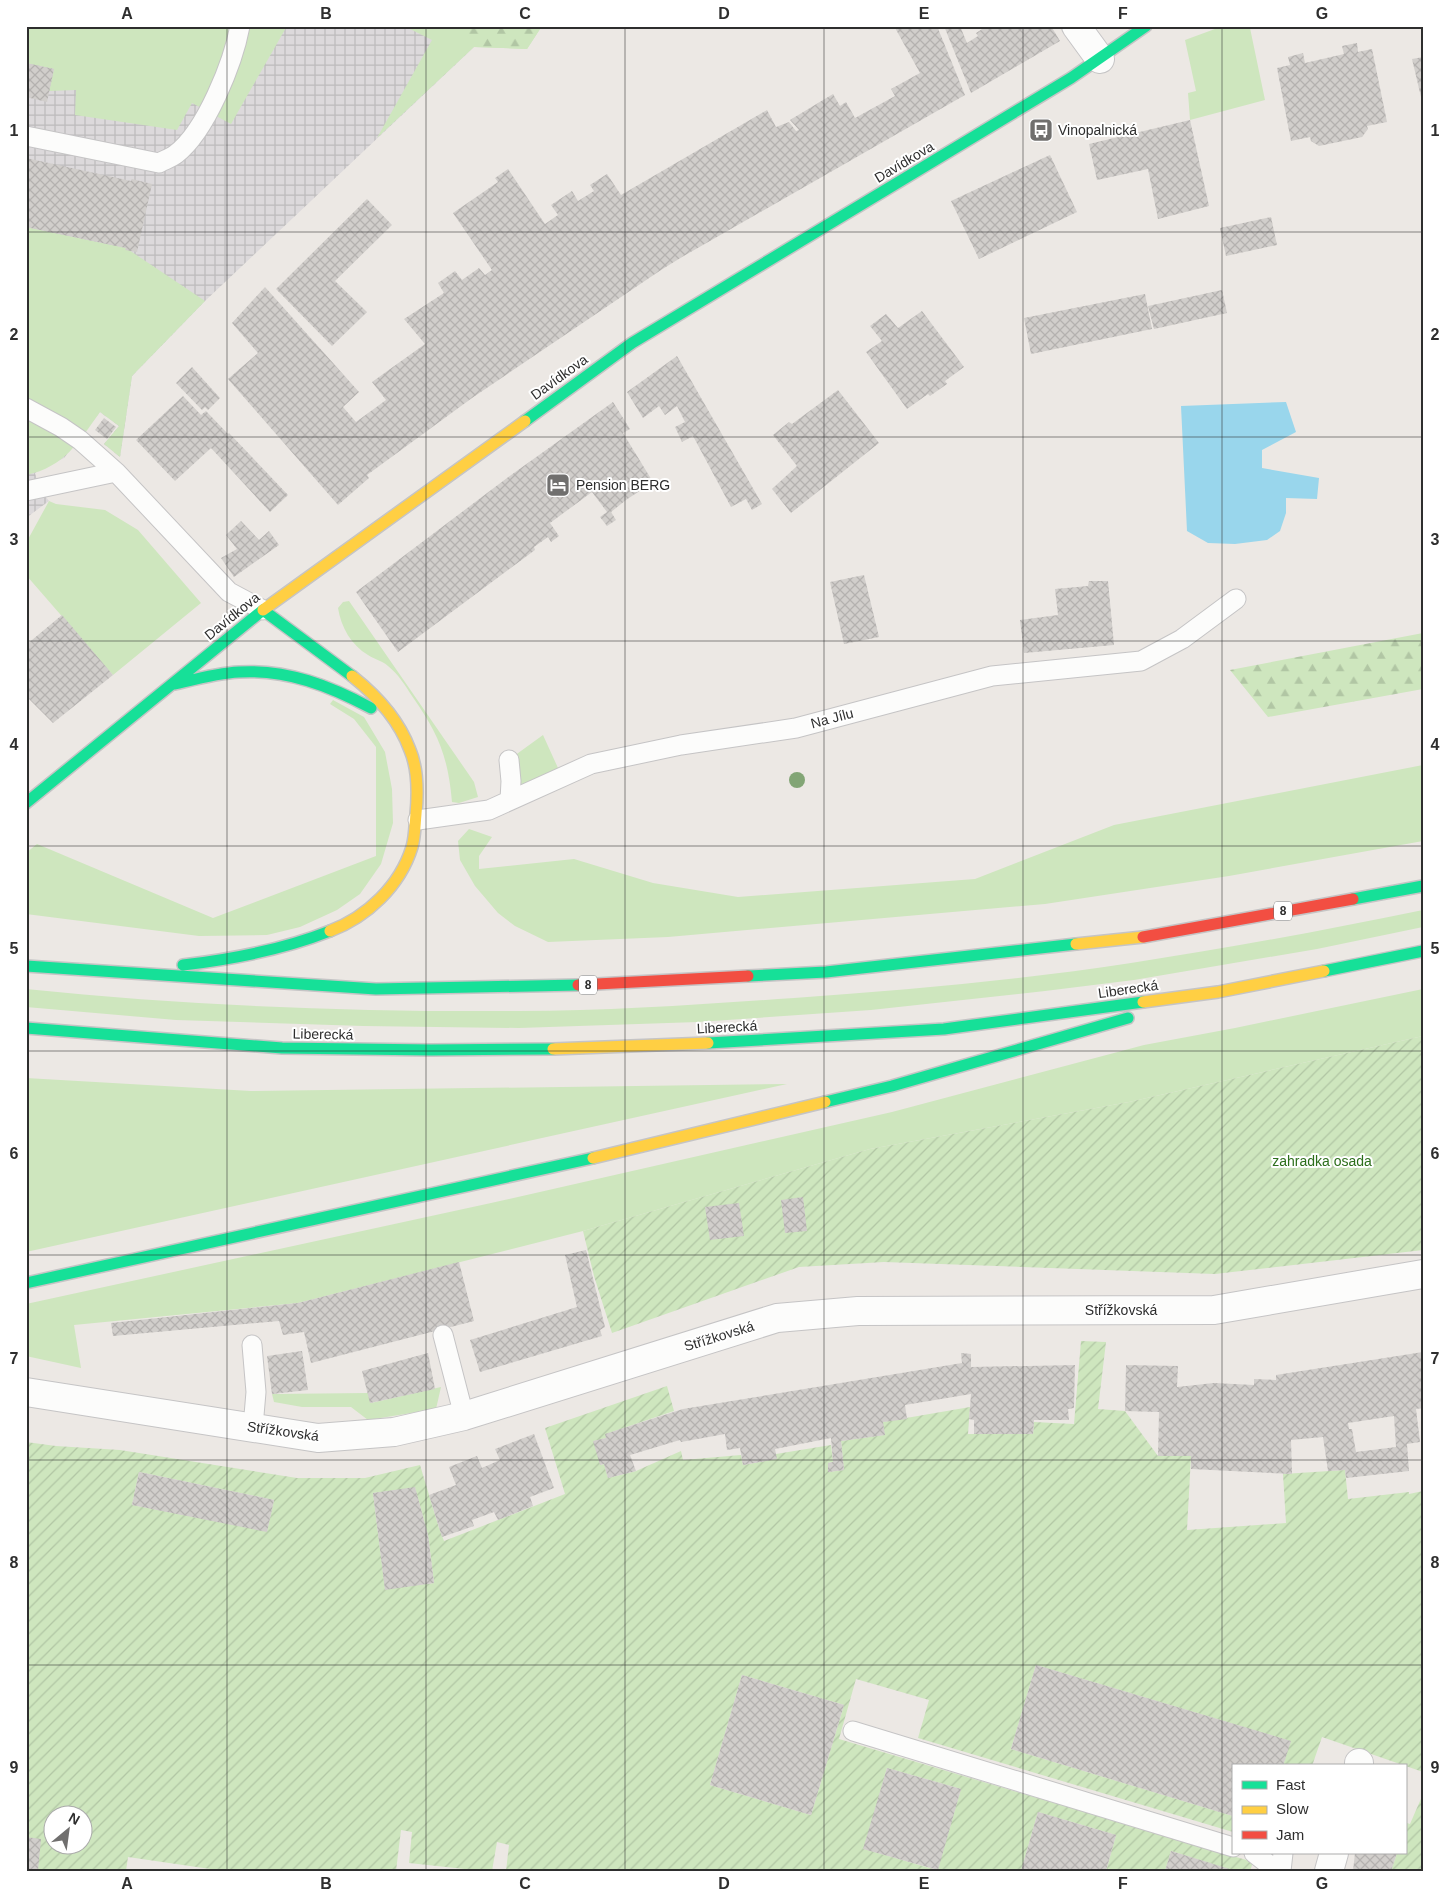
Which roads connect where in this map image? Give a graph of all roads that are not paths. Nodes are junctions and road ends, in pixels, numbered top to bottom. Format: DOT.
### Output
graph roads {
  1 [pos="240,26"];
  2 [pos="1076,26"];
  3 [pos="1146,26"];
  4 [pos="1100,60"];
  5 [pos="26,136"];
  6 [pos="26,408"];
  7 [pos="116,472"];
  8 [pos="26,491"];
  9 [pos="1236,598"];
  10 [pos="263,610"];
  11 [pos="171,684"];
  12 [pos="399,728"];
  13 [pos="509,760"];
  14 [pos="510,800"];
  15 [pos="26,803"];
  16 [pos="418,820"];
  17 [pos="1423,886"];
  18 [pos="1423,951"];
  19 [pos="29,967"];
  20 [pos="1218,992"];
  21 [pos="26,1028"];
  22 [pos="1423,1274"];
  23 [pos="26,1283"];
  24 [pos="442,1335"];
  25 [pos="252,1345"];
  26 [pos="26,1392"];
  27 [pos="464,1416"];
  28 [pos="253,1427"];
  29 [pos="853,1731"];
  30 [pos="1232,1847"];
  31 [pos="1255,1854"];
  32 [pos="1283,1854"];
  33 [pos="1334,1854"];
  34 [pos="1277,1871"];
  35 [pos="1281,1871"];
  36 [pos="1330,1871"];
  1 -- 5 [label="lane"];
  2 -- 4 [label="street"];
  3 -- 4 [label="main road, Davídkova"];
  4 -- 10 [label="main road, Davídkova"];
  6 -- 7 [label="lane"];
  7 -- 8 [label="lane"];
  7 -- 10 [label="lane"];
  9 -- 14 [label="lane, Na Jílu"];
  10 -- 11 [label="main road, Davídkova"];
  10 -- 12 [label="main road"];
  11 -- 12 [label="main road"];
  11 -- 15 [label="main road, Davídkova"];
  12 -- 16 [label="main road"];
  13 -- 14 [label="lane"];
  14 -- 16 [label="lane, Na Jílu"];
  16 -- 19 [label="main road"];
  17 -- 19 [label="main road, 8"];
  18 -- 20 [label="main road, Liberecká"];
  20 -- 21 [label="main road, Liberecká"];
  20 -- 23 [label="main road"];
  22 -- 27 [label="street, Střížkovská"];
  24 -- 27 [label="lane"];
  25 -- 28 [label="lane"];
  26 -- 28 [label="street, Střížkovská"];
  27 -- 28 [label="street, Střížkovská"];
  29 -- 30 [label="lane"];
  31 -- 34 [label="lane"];
  32 -- 35 [label="lane"];
  33 -- 36 [label="street"];
}
